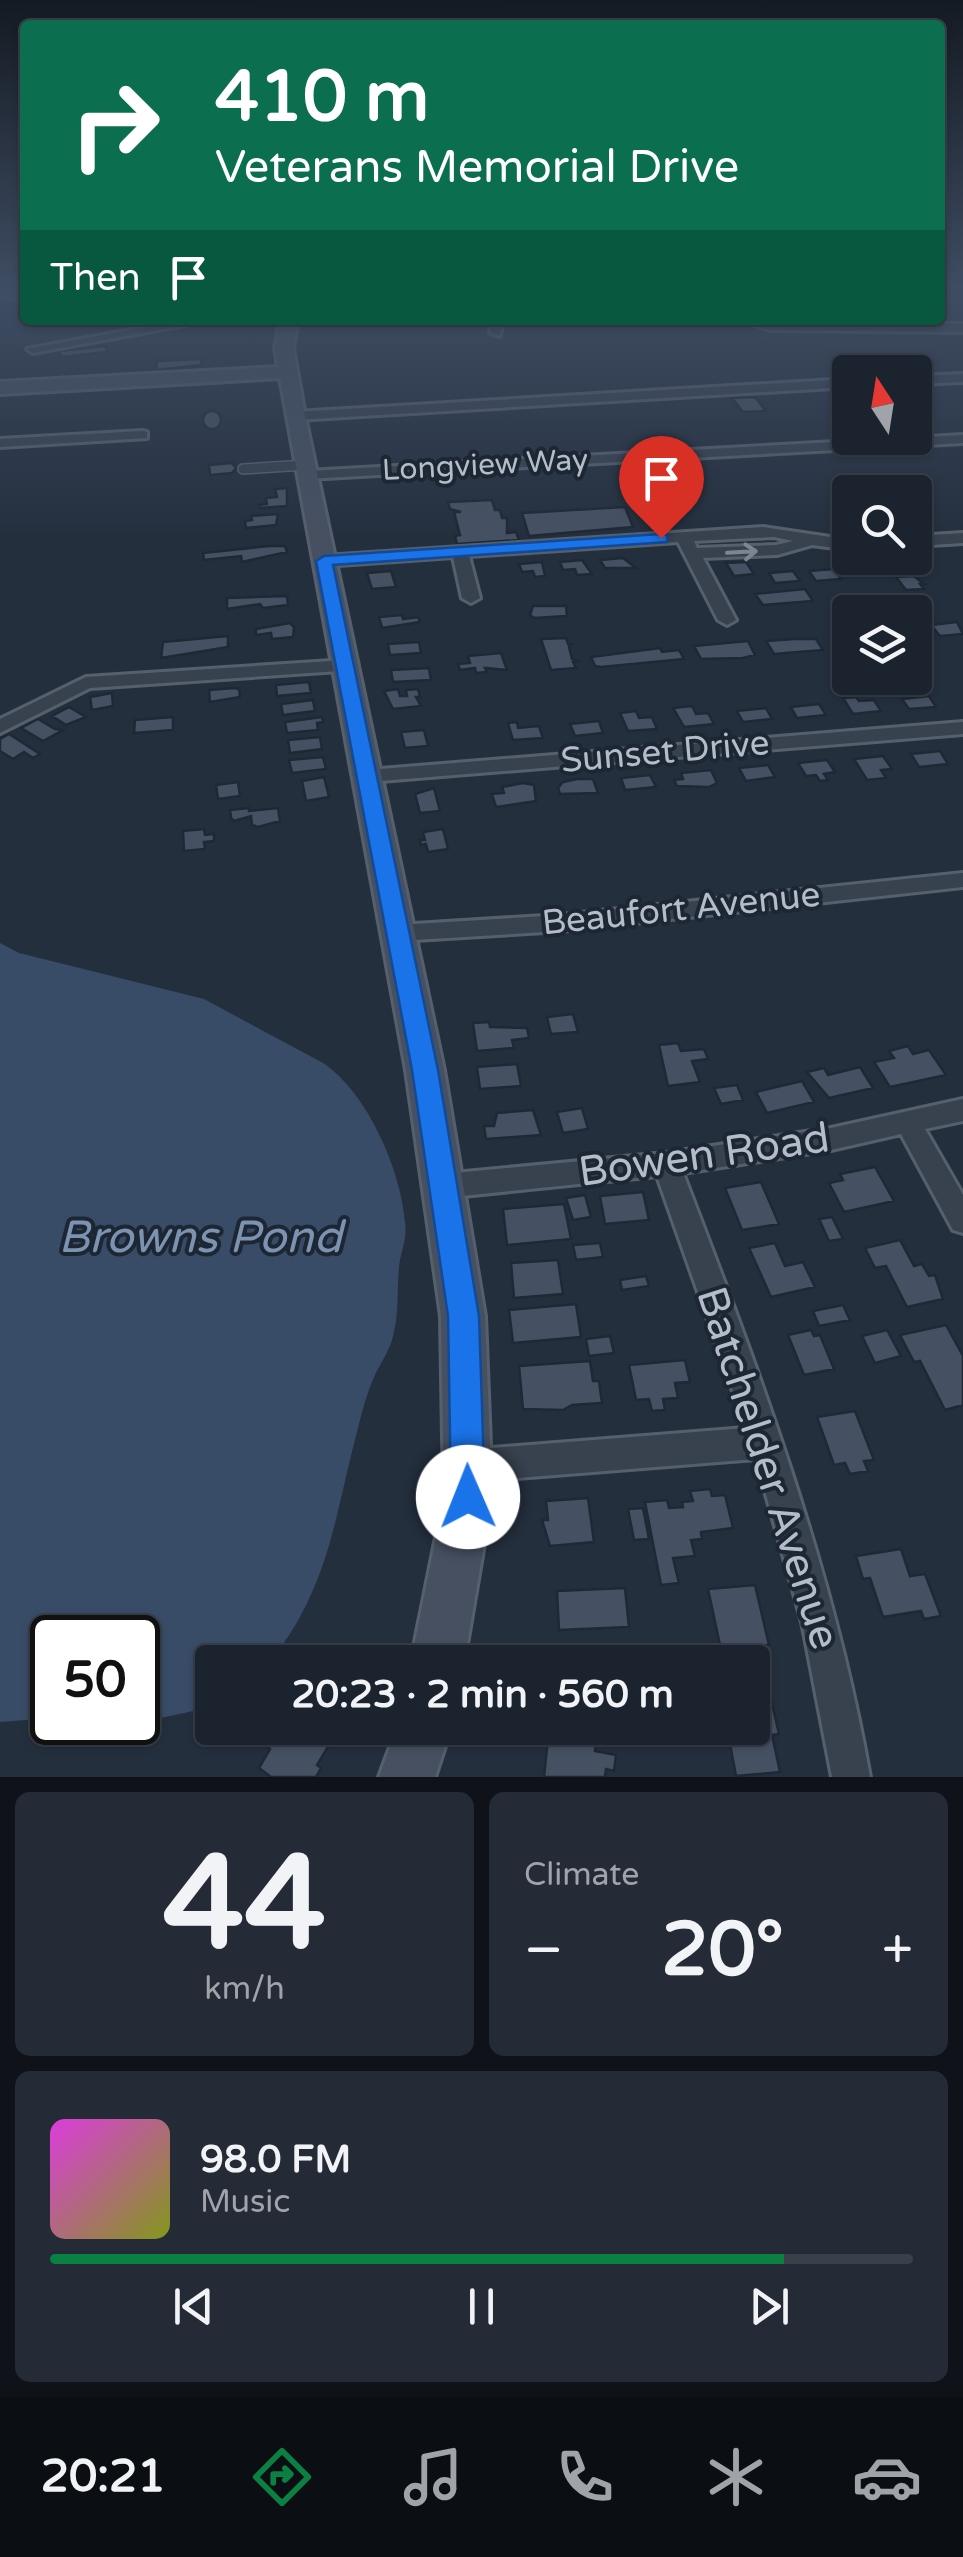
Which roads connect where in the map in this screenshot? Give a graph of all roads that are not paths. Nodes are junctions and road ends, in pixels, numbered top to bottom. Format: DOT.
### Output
graph roads {
  1 [pos="288,372"];
  2 [pos="963,378"];
  3 [pos="932,379"];
  4 [pos="832,385"];
  5 [pos="0,388"];
  6 [pos="611,399"];
  7 [pos="622,414"];
  8 [pos="295,416"];
  9 [pos="142,435"];
  10 [pos="963,439"];
  11 [pos="0,444"];
  12 [pos="243,469"];
  13 [pos="306,470"];
  14 [pos="963,538"];
  15 [pos="932,540"];
  16 [pos="832,544"];
  17 [pos="688,545"];
  18 [pos="460,552"];
  19 [pos="324,561"];
  20 [pos="471,598"];
  21 [pos="726,620"];
  22 [pos="347,666"];
  23 [pos="0,727"];
  24 [pos="963,728"];
  25 [pos="368,776"];
  26 [pos="963,880"];
  27 [pos="398,933"];
  28 [pos="963,1110"];
  29 [pos="908,1122"];
  30 [pos="666,1164"];
  31 [pos="443,1186"];
  32 [pos="963,1221"];
  33 [pos="767,1442"];
  34 [pos="467,1466"];
  35 [pos="441,1645"];
  36 [pos="418,1745"];
  37 [pos="407,1777"];
  38 [pos="851,1777"];
  1 -- 5 [label="main road"];
  1 -- 8 [label="main road"];
  2 -- 3 [label="street"];
  4 -- 6 [label="street"];
  6 -- 7 [label="street"];
  6 -- 8 [label="street"];
  8 -- 13 [label="main road"];
  9 -- 11 [label="street"];
  10 -- 13 [label="street, Longview Way"];
  12 -- 13 [label="lane"];
  13 -- 19 [label="main road"];
  14 -- 15 [label="street"];
  16 -- 17 [label="street"];
  17 -- 18 [label="street"];
  17 -- 21 [label="street"];
  18 -- 19 [label="street"];
  18 -- 20 [label="street"];
  19 -- 22 [label="main road"];
  22 -- 23 [label="street"];
  22 -- 25 [label="main road"];
  24 -- 25 [label="street, Sunset Drive"];
  25 -- 27 [label="main road"];
  26 -- 27 [label="street, Beaufort Avenue"];
  27 -- 31 [label="main road"];
  28 -- 29 [label="street, Bowen Road"];
  29 -- 30 [label="street, Bowen Road"];
  29 -- 32 [label="street"];
  30 -- 31 [label="street, Bowen Road"];
  30 -- 33 [label="street, Batchelder Avenue"];
  31 -- 34 [label="main road"];
  33 -- 34 [label="street"];
  33 -- 38 [label="street, Batchelder Avenue"];
  34 -- 35 [label="main road"];
  36 -- 37 [label="main road"];
}
